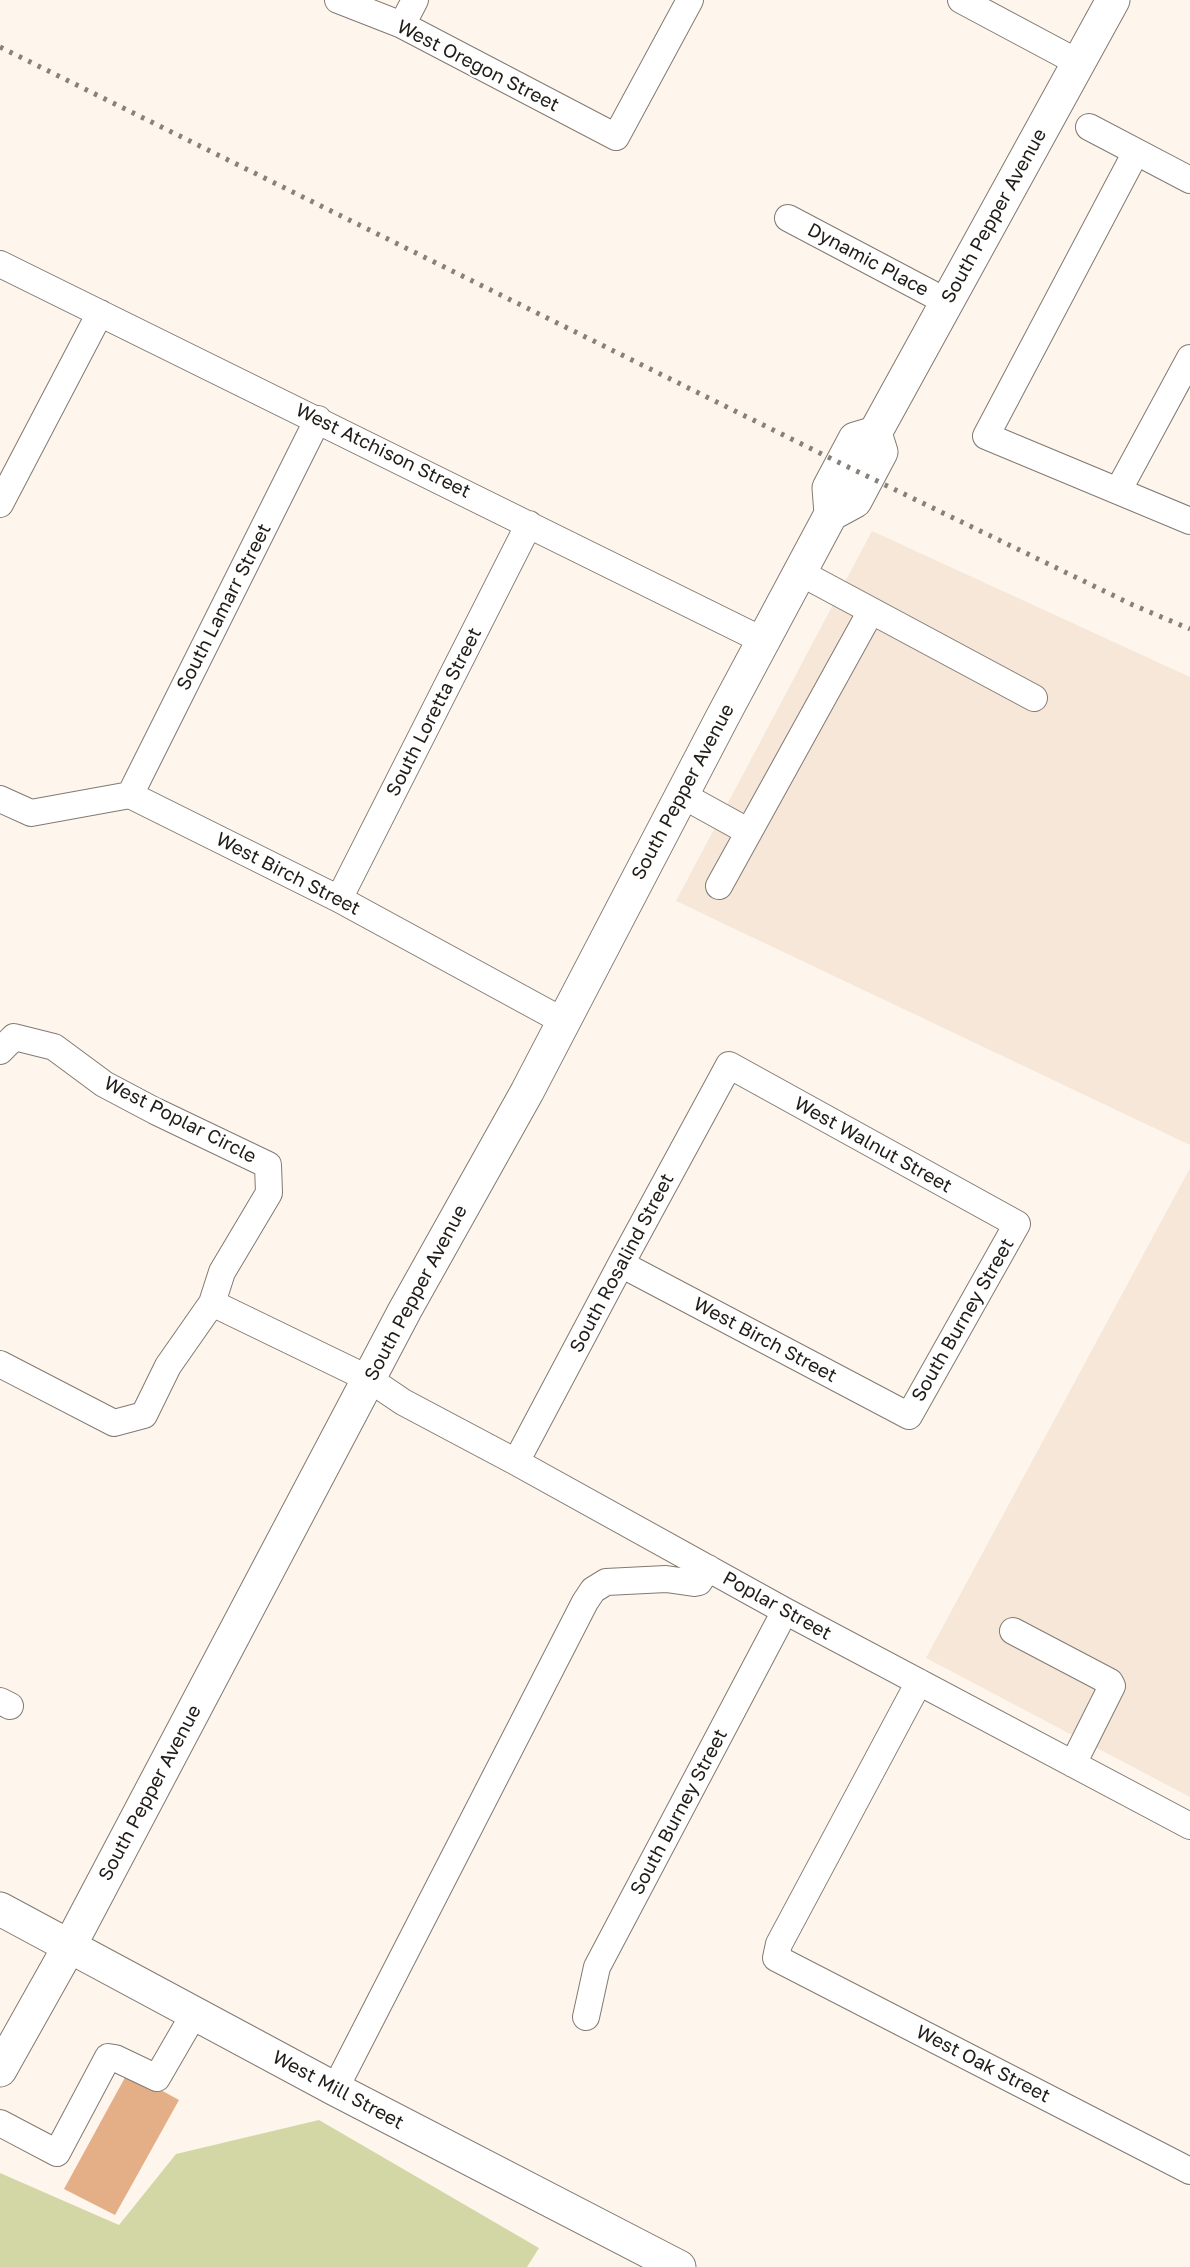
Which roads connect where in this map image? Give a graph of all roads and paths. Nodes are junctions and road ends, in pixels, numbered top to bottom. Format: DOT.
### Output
graph roads {
  1 [pos="338,0"];
  2 [pos="415,0"];
  3 [pos="690,0"];
  4 [pos="961,0"];
  5 [pos="1113,0"];
  6 [pos="402,25"];
  7 [pos="1079,64"];
  8 [pos="1089,127"];
  9 [pos="1136,152"];
  10 [pos="1190,180"];
  11 [pos="788,218"];
  12 [pos="0,264"];
  13 [pos="947,302"];
  14 [pos="100,313"];
  15 [pos="1190,358"];
  16 [pos="318,419"];
  17 [pos="1118,491"];
  18 [pos="0,504"];
  19 [pos="1190,521"];
  20 [pos="529,524"];
  21 [pos="800,573"];
  22 [pos="871,611"];
  23 [pos="764,641"];
  24 [pos="1034,698"];
  25 [pos="130,795"];
  26 [pos="682,795"];
  27 [pos="0,799"];
  28 [pos="749,832"];
  29 [pos="719,886"];
  30 [pos="339,899"];
  31 [pos="564,1021"];
  32 [pos="0,1051"];
  33 [pos="729,1065"];
  34 [pos="1017,1224"];
  35 [pos="621,1264"];
  36 [pos="212,1303"];
  37 [pos="0,1364"];
  38 [pos="369,1379"];
  39 [pos="909,1416"];
  40 [pos="516,1462"];
  41 [pos="708,1568"];
  42 [pos="785,1611"];
  43 [pos="1013,1631"];
  44 [pos="919,1682"];
  45 [pos="1073,1764"];
  46 [pos="1190,1826"];
  47 [pos="0,1909"];
  48 [pos="69,1947"];
  49 [pos="194,2014"];
  50 [pos="586,2017"];
  51 [pos="0,2070"];
  52 [pos="335,2089"];
  53 [pos="0,2123"];
  54 [pos="1190,2171"];
  55 [pos="679,2267"];
  1 -- 6 [label="street, West Oregon Street"];
  2 -- 6 [label="street"];
  3 -- 6 [label="street, West Oregon Street"];
  4 -- 7 [label="street"];
  5 -- 7 [label="main road, South Pepper Avenue"];
  7 -- 13 [label="main road, South Pepper Avenue"];
  8 -- 9 [label="street"];
  9 -- 10 [label="street"];
  9 -- 17 [label="street"];
  11 -- 13 [label="street, Dynamic Place"];
  12 -- 14 [label="street, West Atchison Street"];
  13 -- 21 [label="main road, South Pepper Avenue"];
  14 -- 16 [label="street, West Atchison Street"];
  14 -- 18 [label="street"];
  15 -- 17 [label="street"];
  16 -- 20 [label="street, West Atchison Street"];
  16 -- 25 [label="street, South Lamarr Street"];
  17 -- 19 [label="street"];
  20 -- 23 [label="street, West Atchison Street"];
  20 -- 30 [label="street, South Loretta Street"];
  21 -- 22 [label="street"];
  21 -- 23 [label="main road, South Pepper Avenue"];
  22 -- 24 [label="street"];
  22 -- 28 [label="street"];
  23 -- 26 [label="main road, South Pepper Avenue"];
  25 -- 27 [label="street"];
  25 -- 30 [label="street, West Birch Street"];
  26 -- 28 [label="street"];
  26 -- 31 [label="main road, South Pepper Avenue"];
  28 -- 29 [label="street"];
  30 -- 31 [label="street, West Birch Street"];
  31 -- 38 [label="main road, South Pepper Avenue"];
  32 -- 36 [label="street, West Poplar Circle"];
  33 -- 34 [label="street, West Walnut Street"];
  33 -- 35 [label="street, South Rosalind Street"];
  34 -- 39 [label="street, South Burney Street"];
  35 -- 39 [label="street, West Birch Street"];
  35 -- 40 [label="street, South Rosalind Street"];
  36 -- 37 [label="street, West Poplar Circle"];
  36 -- 38 [label="street, Poplar Street"];
  38 -- 40 [label="street, Poplar Street"];
  38 -- 48 [label="main road, South Pepper Avenue"];
  40 -- 41 [label="street, Poplar Street"];
  41 -- 42 [label="street, Poplar Street"];
  41 -- 52 [label="street"];
  42 -- 44 [label="street, Poplar Street"];
  42 -- 50 [label="street, South Burney Street"];
  43 -- 45 [label="street"];
  44 -- 45 [label="street, Poplar Street"];
  44 -- 54 [label="street, West Oak Street"];
  45 -- 46 [label="street, Poplar Street"];
  47 -- 48 [label="main road, West Mill Street"];
  48 -- 49 [label="main road, West Mill Street"];
  48 -- 51 [label="main road, South Pepper Avenue"];
  49 -- 52 [label="main road, West Mill Street"];
  49 -- 53 [label="street"];
  52 -- 55 [label="main road, West Mill Street"];
}
